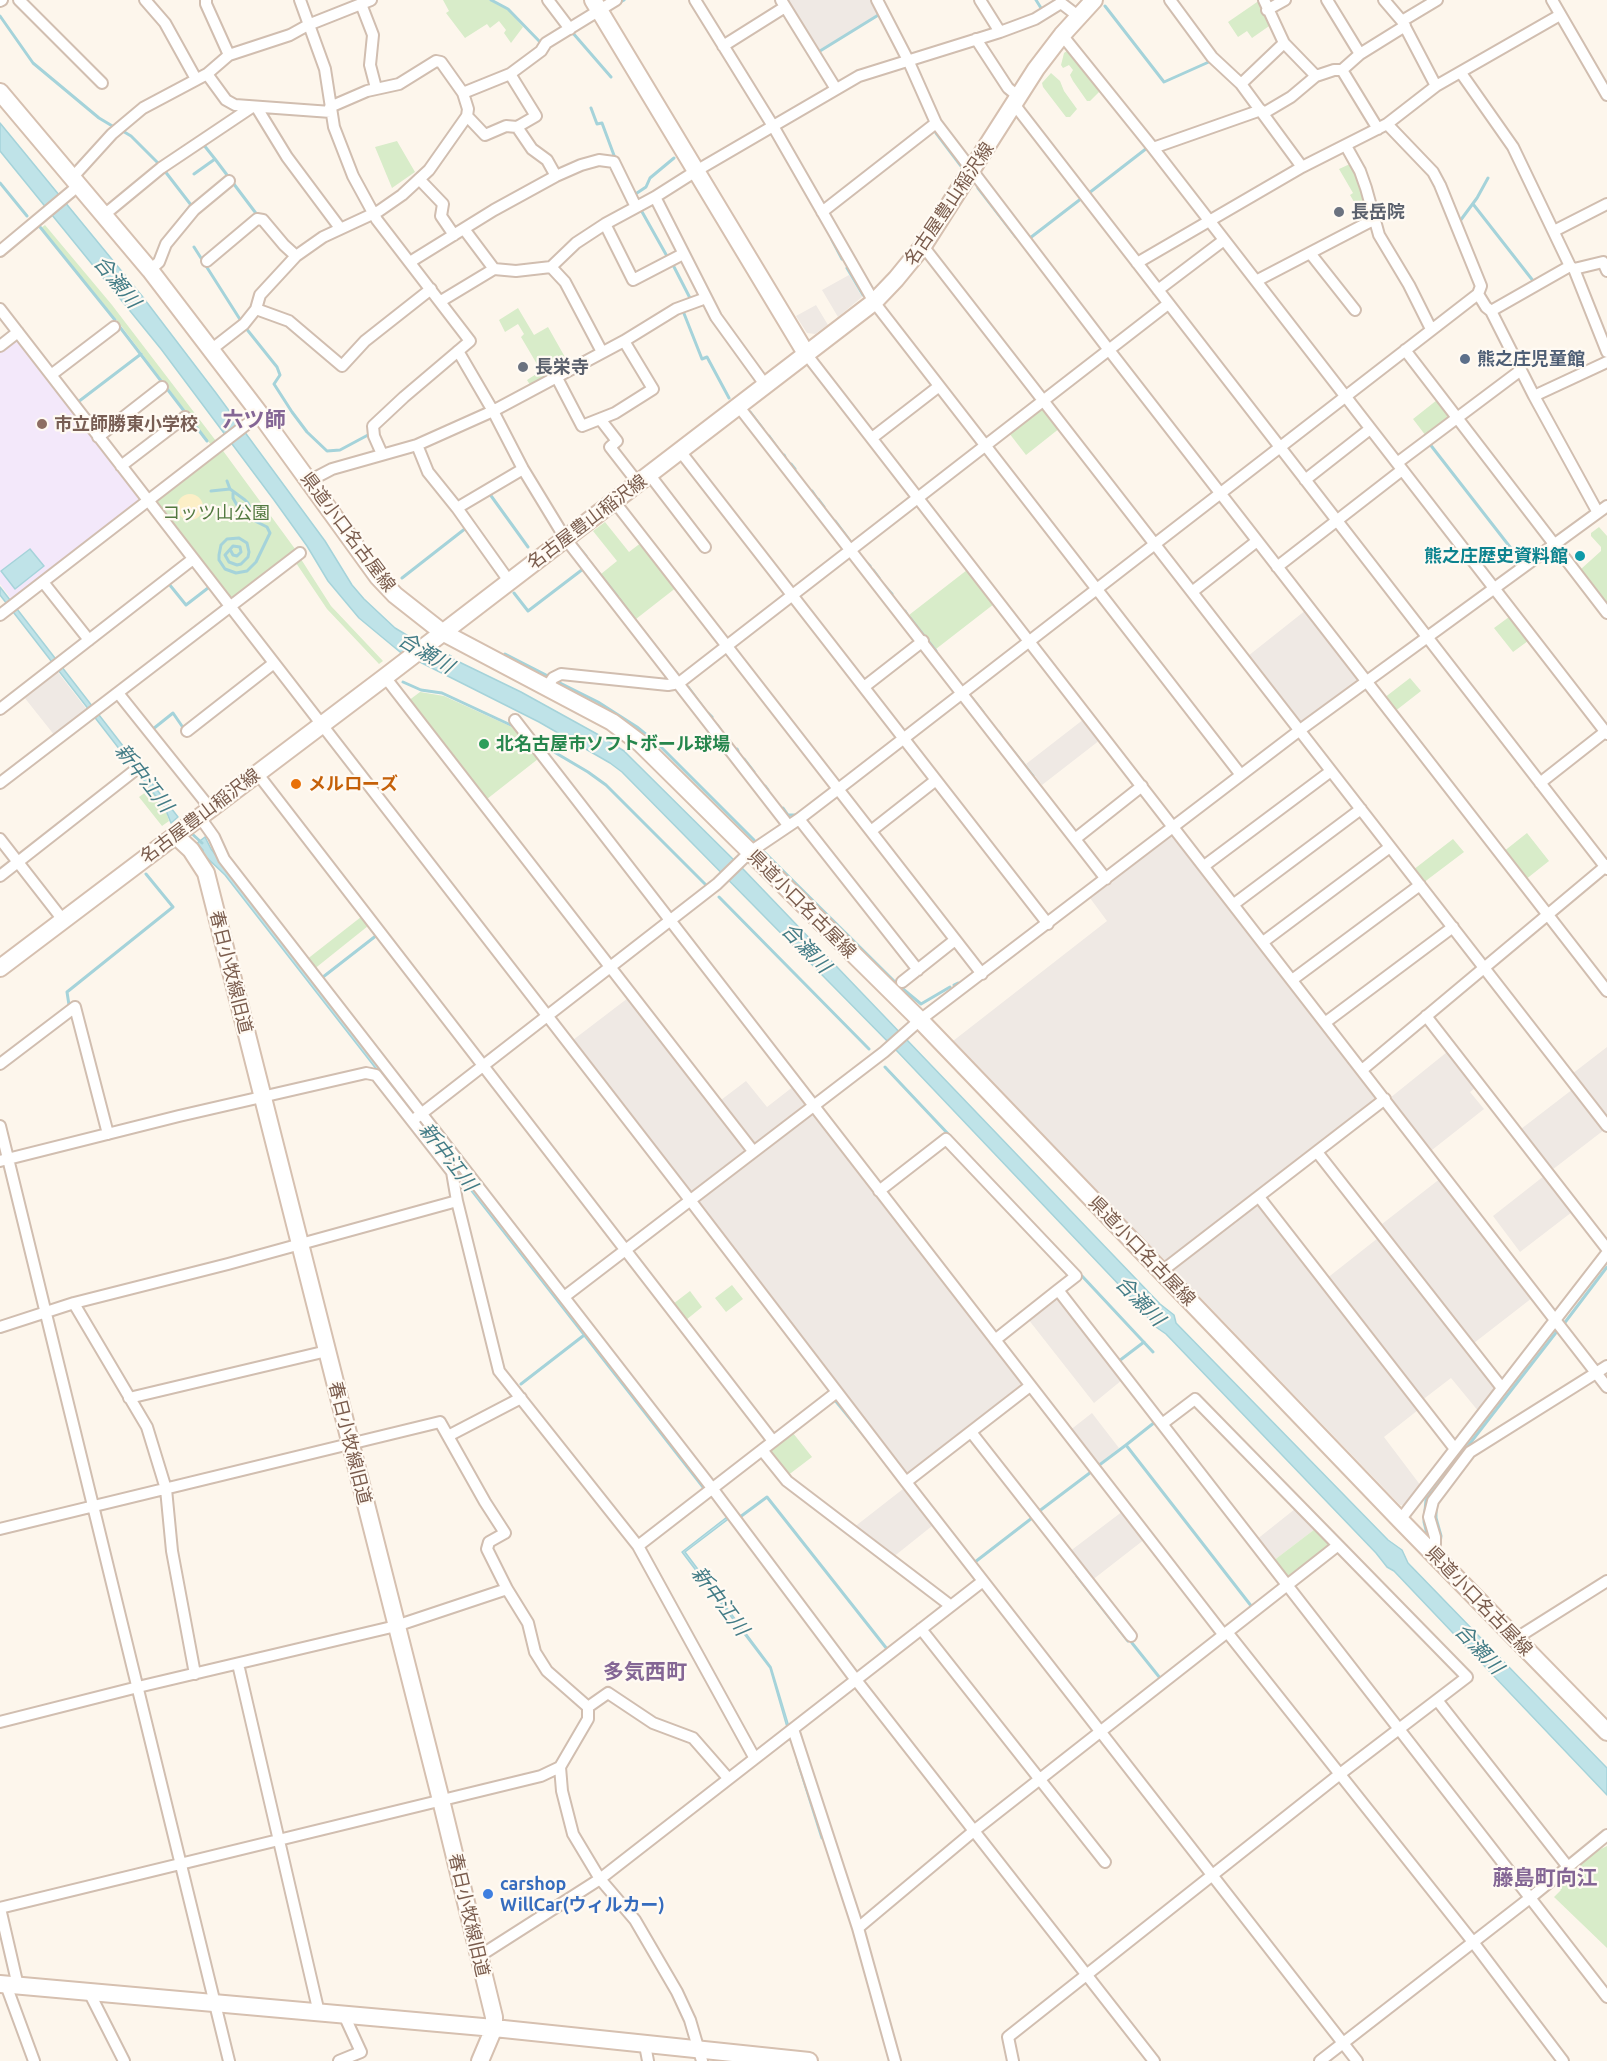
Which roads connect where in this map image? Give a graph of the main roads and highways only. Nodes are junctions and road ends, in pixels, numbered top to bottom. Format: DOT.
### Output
graph roads {
  1 [pos="1094,0"];
  2 [pos="596,5"];
  3 [pos="0,92"];
  4 [pos="807,355"];
  5 [pos="442,632"];
  6 [pos="176,833"];
  7 [pos="0,968"];
  8 [pos="1607,1732"];
  9 [pos="8,1985"];
  10 [pos="494,2028"];
  11 [pos="647,2053"];
  12 [pos="700,2056"];
  13 [pos="480,2061"];
  14 [pos="809,2061"];
  1 -- 4 [label="main road, 名古屋豊山稲沢線"];
  2 -- 4 [label="main road"];
  3 -- 5 [label="main road, 県道小口名古屋線"];
  4 -- 5 [label="main road, 名古屋豊山稲沢線"];
  5 -- 6 [label="main road, 名古屋豊山稲沢線"];
  5 -- 8 [label="main road, 県道小口名古屋線"];
  6 -- 7 [label="main road, 名古屋豊山稲沢線"];
  6 -- 10 [label="main road, 春日小牧線旧道"];
  9 -- 10 [label="main road"];
  10 -- 11 [label="main road"];
  10 -- 13 [label="main road"];
  11 -- 12 [label="main road"];
  12 -- 14 [label="main road"];
}
